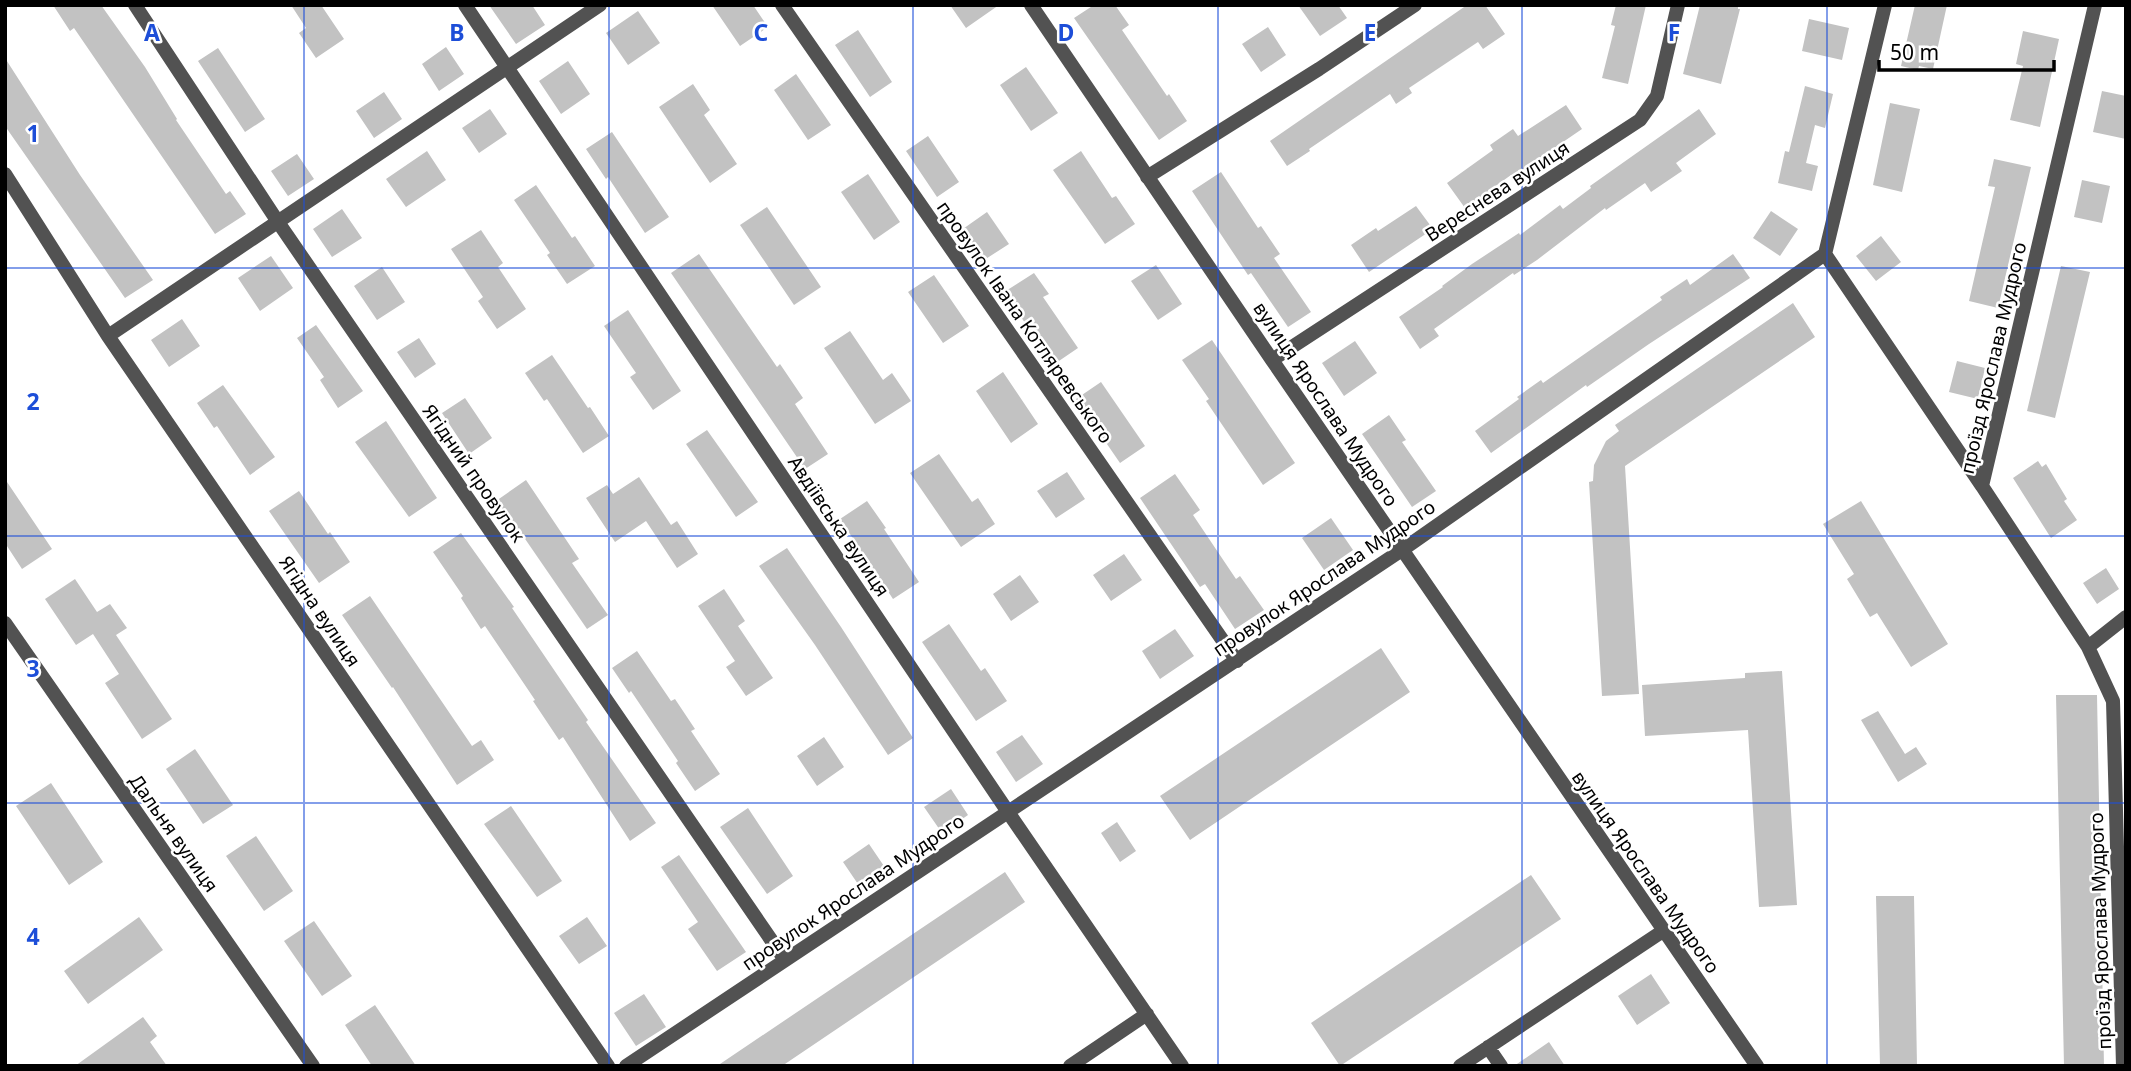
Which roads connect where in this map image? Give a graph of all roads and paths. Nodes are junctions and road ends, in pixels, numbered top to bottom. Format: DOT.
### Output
graph roads {
  1 [pos="135,5"];
  2 [pos="465,5"];
  3 [pos="600,5"];
  4 [pos="782,5"];
  5 [pos="1031,5"];
  6 [pos="1415,5"];
  7 [pos="1678,5"];
  8 [pos="1885,5"];
  9 [pos="2095,5"];
  10 [pos="507,66"];
  11 [pos="5,174"];
  12 [pos="1147,177"];
  13 [pos="278,222"];
  14 [pos="1825,254"];
  15 [pos="108,336"];
  16 [pos="1272,360"];
  17 [pos="1982,485"];
  18 [pos="1402,550"];
  19 [pos="2126,617"];
  20 [pos="5,623"];
  21 [pos="2088,647"];
  22 [pos="1237,661"];
  23 [pos="1008,812"];
  24 [pos="1663,931"];
  25 [pos="785,960"];
  26 [pos="1147,1014"];
  27 [pos="1488,1047"];
  28 [pos="313,1066"];
  29 [pos="608,1066"];
  30 [pos="626,1066"];
  31 [pos="1070,1066"];
  32 [pos="1182,1066"];
  33 [pos="1460,1066"];
  34 [pos="1501,1066"];
  35 [pos="1757,1066"];
  36 [pos="2123,1066"];
  1 -- 13 [label="street, Ягідний провулок"];
  2 -- 10 [label="street, Авдіївська вулиця"];
  3 -- 10 [label="street"];
  4 -- 22 [label="street, провулок Івана Котляревського"];
  5 -- 12 [label="street, вулиця Ярослава Мудрого"];
  6 -- 12 [label="street"];
  7 -- 16 [label="street, Вереснева вулиця"];
  8 -- 14 [label="street"];
  9 -- 17 [label="street, проїзд Ярослава Мудрого"];
  10 -- 13 [label="street"];
  10 -- 23 [label="street, Авдіївська вулиця"];
  11 -- 15 [label="street, Ягідна вулиця"];
  12 -- 16 [label="street, вулиця Ярослава Мудрого"];
  13 -- 15 [label="street"];
  13 -- 25 [label="street, Ягідний провулок"];
  14 -- 17 [label="street"];
  14 -- 18 [label="street, провулок Ярослава Мудрого"];
  15 -- 29 [label="street, Ягідна вулиця"];
  16 -- 18 [label="street, вулиця Ярослава Мудрого"];
  17 -- 21 [label="street, проїзд Ярослава Мудрого"];
  18 -- 22 [label="street, провулок Ярослава Мудрого"];
  18 -- 24 [label="street, вулиця Ярослава Мудрого"];
  19 -- 21 [label="street"];
  20 -- 28 [label="street, Дальня вулиця"];
  21 -- 36 [label="street, проїзд Ярослава Мудрого"];
  22 -- 23 [label="street, провулок Ярослава Мудрого"];
  23 -- 25 [label="street, провулок Ярослава Мудрого"];
  23 -- 26 [label="street, Авдіївська вулиця"];
  24 -- 27 [label="street"];
  24 -- 35 [label="street, вулиця Ярослава Мудрого"];
  25 -- 30 [label="street, провулок Ярослава Мудрого"];
  26 -- 31 [label="street"];
  26 -- 32 [label="street, Авдіївська вулиця"];
  27 -- 33 [label="street"];
  27 -- 34 [label="street"];
}
